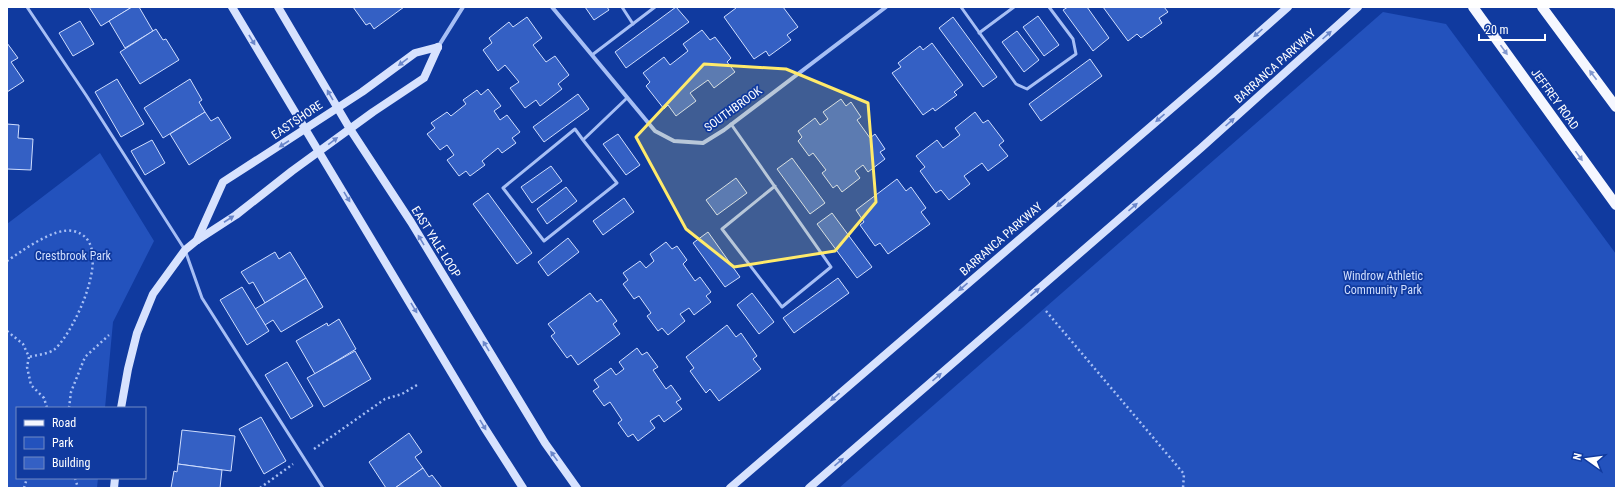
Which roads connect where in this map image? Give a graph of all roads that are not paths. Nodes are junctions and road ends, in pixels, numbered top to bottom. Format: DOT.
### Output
graph roads {
  1 [pos="27,7"];
  2 [pos="232,7"];
  3 [pos="278,7"];
  4 [pos="463,7"];
  5 [pos="552,7"];
  6 [pos="622,7"];
  7 [pos="655,7"];
  8 [pos="886,7"];
  9 [pos="961,7"];
  10 [pos="1014,7"];
  11 [pos="1049,7"];
  12 [pos="1288,7"];
  13 [pos="1358,7"];
  14 [pos="1473,7"];
  15 [pos="1542,7"];
  16 [pos="633,24"];
  17 [pos="979,33"];
  18 [pos="438,47"];
  19 [pos="592,55"];
  20 [pos="627,98"];
  21 [pos="1616,107"];
  22 [pos="338,108"];
  23 [pos="731,124"];
  24 [pos="306,129"];
  25 [pos="350,129"];
  26 [pos="583,140"];
  27 [pos="319,152"];
  28 [pos="775,186"];
  29 [pos="1616,205"];
  30 [pos="196,240"];
  31 [pos="185,250"];
  32 [pos="121,407"];
  33 [pos="323,488"];
  34 [pos="523,488"];
  35 [pos="578,488"];
  36 [pos="730,488"];
  37 [pos="809,488"];
  1 -- 31 [label="lane"];
  2 -- 24 [label="main road, one-way"];
  22 -- 3 [label="main road, EAST YALE LOOP, one-way"];
  4 -- 18 [label="street, EASTSHORE"];
  5 -- 19 [label="street, SOUTHBROOK"];
  6 -- 16 [label="lane"];
  7 -- 16 [label="lane"];
  8 -- 23 [label="street, SOUTHBROOK"];
  9 -- 17 [label="lane"];
  10 -- 17 [label="lane"];
  11 -- 17 [label="lane"];
  12 -- 36 [label="main road, BARRANCA PARKWAY, one-way"];
  37 -- 13 [label="main road, BARRANCA PARKWAY, one-way"];
  14 -- 29 [label="main road, JEFFREY ROAD, one-way"];
  21 -- 15 [label="main road, one-way"];
  16 -- 19 [label="lane"];
  18 -- 22 [label="main road, EASTSHORE, one-way"];
  18 -- 25 [label="main road, EASTSHORE"];
  19 -- 20 [label="street, SOUTHBROOK"];
  20 -- 23 [label="street, SOUTHBROOK"];
  20 -- 26 [label="lane"];
  22 -- 24 [label="main road, EASTSHORE"];
  22 -- 25 [label="main road, EAST YALE LOOP"];
  23 -- 28 [label="lane"];
  24 -- 27 [label="main road"];
  24 -- 30 [label="main road, EASTSHORE, one-way"];
  27 -- 25 [label="main road, EASTSHORE, one-way"];
  35 -- 25 [label="main road, EAST YALE LOOP, one-way"];
  26 -- 26 [label="lane"];
  30 -- 27 [label="main road, EASTSHORE, one-way"];
  27 -- 34 [label="main road, one-way"];
  28 -- 28 [label="lane"];
  30 -- 31 [label="main road, EASTSHORE"];
  31 -- 32 [label="main road, EASTSHORE"];
  31 -- 33 [label="lane"];
}
